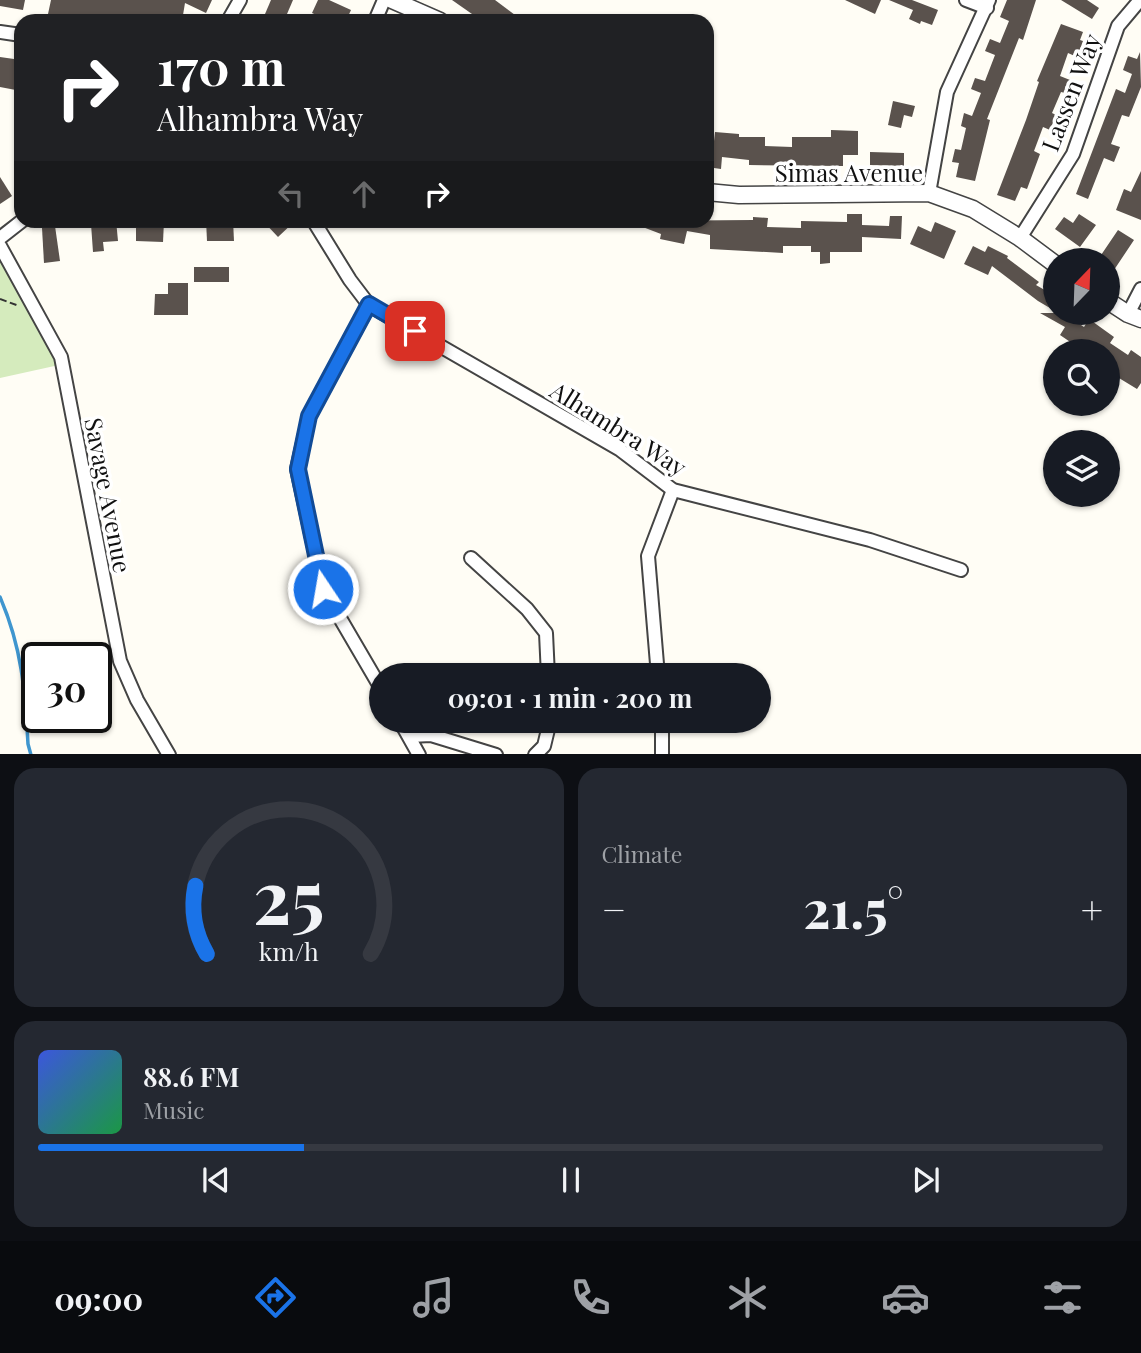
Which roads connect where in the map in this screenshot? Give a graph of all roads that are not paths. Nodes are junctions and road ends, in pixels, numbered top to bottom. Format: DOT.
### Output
graph roads {
  1 [pos="392,0"];
  2 [pos="966,0"];
  3 [pos="1140,0"];
  4 [pos="988,4"];
  5 [pos="424,14"];
  6 [pos="714,193"];
  7 [pos="929,193"];
  8 [pos="14,227"];
  9 [pos="318,228"];
  10 [pos="0,238"];
  11 [pos="1020,238"];
  12 [pos="0,246"];
  13 [pos="1043,255"];
  14 [pos="1141,289"];
  15 [pos="369,304"];
  16 [pos="1134,316"];
  17 [pos="1141,328"];
  18 [pos="673,490"];
  19 [pos="471,558"];
  20 [pos="961,570"];
  21 [pos="547,663"];
  22 [pos="657,663"];
  23 [pos="369,668"];
  24 [pos="408,733"];
  25 [pos="547,733"];
  26 [pos="662,733"];
  27 [pos="410,736"];
  28 [pos="169,754"];
  29 [pos="419,754"];
  30 [pos="496,754"];
  31 [pos="535,754"];
  32 [pos="662,754"];
  1 -- 5 [label="street"];
  2 -- 4 [label="street"];
  3 -- 11 [label="street, Lassen Way"];
  4 -- 7 [label="street"];
  6 -- 7 [label="street, Simas Avenue"];
  7 -- 11 [label="street, Simas Avenue"];
  8 -- 10 [label="street"];
  9 -- 15 [label="street, Alhambra Way"];
  11 -- 13 [label="street, Simas Avenue"];
  12 -- 28 [label="street, Savage Avenue"];
  14 -- 16 [label="street"];
  15 -- 18 [label="street, Alhambra Way"];
  15 -- 23 [label="street"];
  16 -- 17 [label="street"];
  18 -- 20 [label="street, Alhambra Way"];
  18 -- 22 [label="street"];
  19 -- 21 [label="street"];
  24 -- 27 [label="street"];
  25 -- 31 [label="street"];
  26 -- 32 [label="street"];
  27 -- 29 [label="street"];
  27 -- 30 [label="street"];
}
